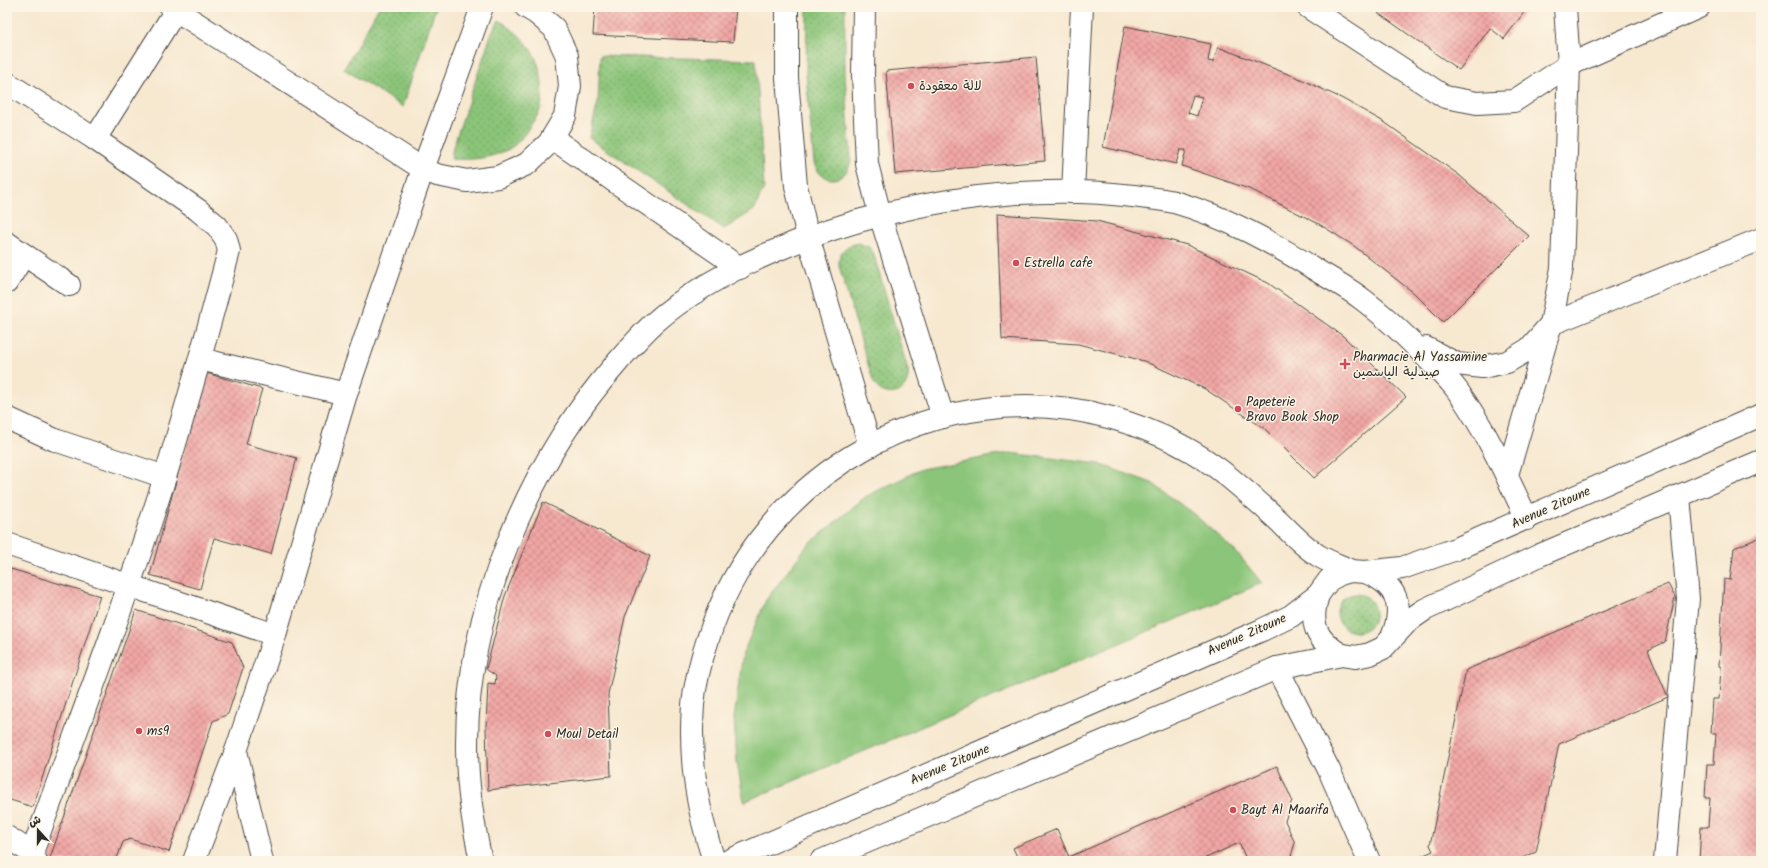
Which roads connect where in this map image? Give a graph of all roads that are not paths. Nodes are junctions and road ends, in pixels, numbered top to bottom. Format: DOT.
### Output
graph roads {
  1 [pos="482,7"];
  2 [pos="526,7"];
  3 [pos="787,7"];
  4 [pos="864,7"];
  5 [pos="1082,7"];
  6 [pos="1308,7"];
  7 [pos="1565,7"];
  8 [pos="1699,7"];
  9 [pos="174,9"];
  10 [pos="1569,65"];
  11 [pos="7,83"];
  12 [pos="552,138"];
  13 [pos="95,139"];
  14 [pos="423,169"];
  15 [pos="1073,192"];
  16 [pos="880,215"];
  17 [pos="808,237"];
  18 [pos="1761,239"];
  19 [pos="15,249"];
  20 [pos="740,268"];
  21 [pos="7,282"];
  22 [pos="69,285"];
  23 [pos="1551,324"];
  24 [pos="1408,338"];
  25 [pos="200,359"];
  26 [pos="346,394"];
  27 [pos="1761,415"];
  28 [pos="943,417"];
  29 [pos="7,418"];
  30 [pos="870,446"];
  31 [pos="1761,461"];
  32 [pos="1507,475"];
  33 [pos="165,477"];
  34 [pos="1679,496"];
  35 [pos="1527,519"];
  36 [pos="1300,542"];
  37 [pos="7,544"];
  38 [pos="1358,571"];
  39 [pos="129,586"];
  40 [pos="1319,592"];
  41 [pos="275,635"];
  42 [pos="1392,637"];
  43 [pos="1342,654"];
  44 [pos="1278,668"];
  45 [pos="236,751"];
  46 [pos="7,837"];
  47 [pos="34,857"];
  48 [pos="194,861"];
  49 [pos="262,861"];
  50 [pos="481,861"];
  51 [pos="714,861"];
  52 [pos="728,861"];
  53 [pos="821,861"];
  54 [pos="1369,861"];
  55 [pos="1665,861"];
  1 -- 14 [label="street"];
  2 -- 12 [label="street"];
  3 -- 17 [label="street"];
  4 -- 16 [label="street"];
  5 -- 15 [label="street"];
  6 -- 10 [label="street"];
  7 -- 10 [label="street"];
  8 -- 10 [label="street"];
  9 -- 13 [label="street"];
  9 -- 14 [label="street"];
  10 -- 23 [label="street"];
  11 -- 13 [label="street"];
  12 -- 14 [label="street"];
  12 -- 20 [label="street"];
  13 -- 25 [label="street"];
  14 -- 26 [label="street"];
  15 -- 16 [label="street"];
  15 -- 24 [label="street"];
  16 -- 17 [label="street"];
  16 -- 28 [label="street"];
  17 -- 20 [label="street"];
  17 -- 30 [label="street"];
  18 -- 23 [label="street"];
  19 -- 21 [label="street"];
  19 -- 22 [label="street"];
  20 -- 50 [label="street"];
  23 -- 24 [label="street"];
  23 -- 32 [label="street"];
  24 -- 32 [label="street"];
  25 -- 26 [label="street"];
  25 -- 33 [label="street"];
  26 -- 41 [label="street"];
  27 -- 35 [label="street, Avenue Zitoune"];
  28 -- 30 [label="street"];
  28 -- 36 [label="street"];
  29 -- 33 [label="street"];
  30 -- 51 [label="street"];
  31 -- 34 [label="street"];
  32 -- 35 [label="street"];
  33 -- 39 [label="street"];
  34 -- 42 [label="street"];
  34 -- 55 [label="street"];
  35 -- 38 [label="street, Avenue Zitoune"];
  36 -- 38 [label="street"];
  36 -- 40 [label="street"];
  37 -- 39 [label="street"];
  38 -- 40 [label="street, Avenue Zitoune"];
  38 -- 42 [label="street"];
  39 -- 41 [label="street"];
  39 -- 47 [label="street"];
  40 -- 43 [label="street"];
  40 -- 52 [label="street, Avenue Zitoune"];
  41 -- 45 [label="street"];
  42 -- 43 [label="street"];
  43 -- 44 [label="street"];
  44 -- 53 [label="street"];
  44 -- 54 [label="street"];
  45 -- 48 [label="street"];
  45 -- 49 [label="street"];
  46 -- 47 [label="street"];
}
